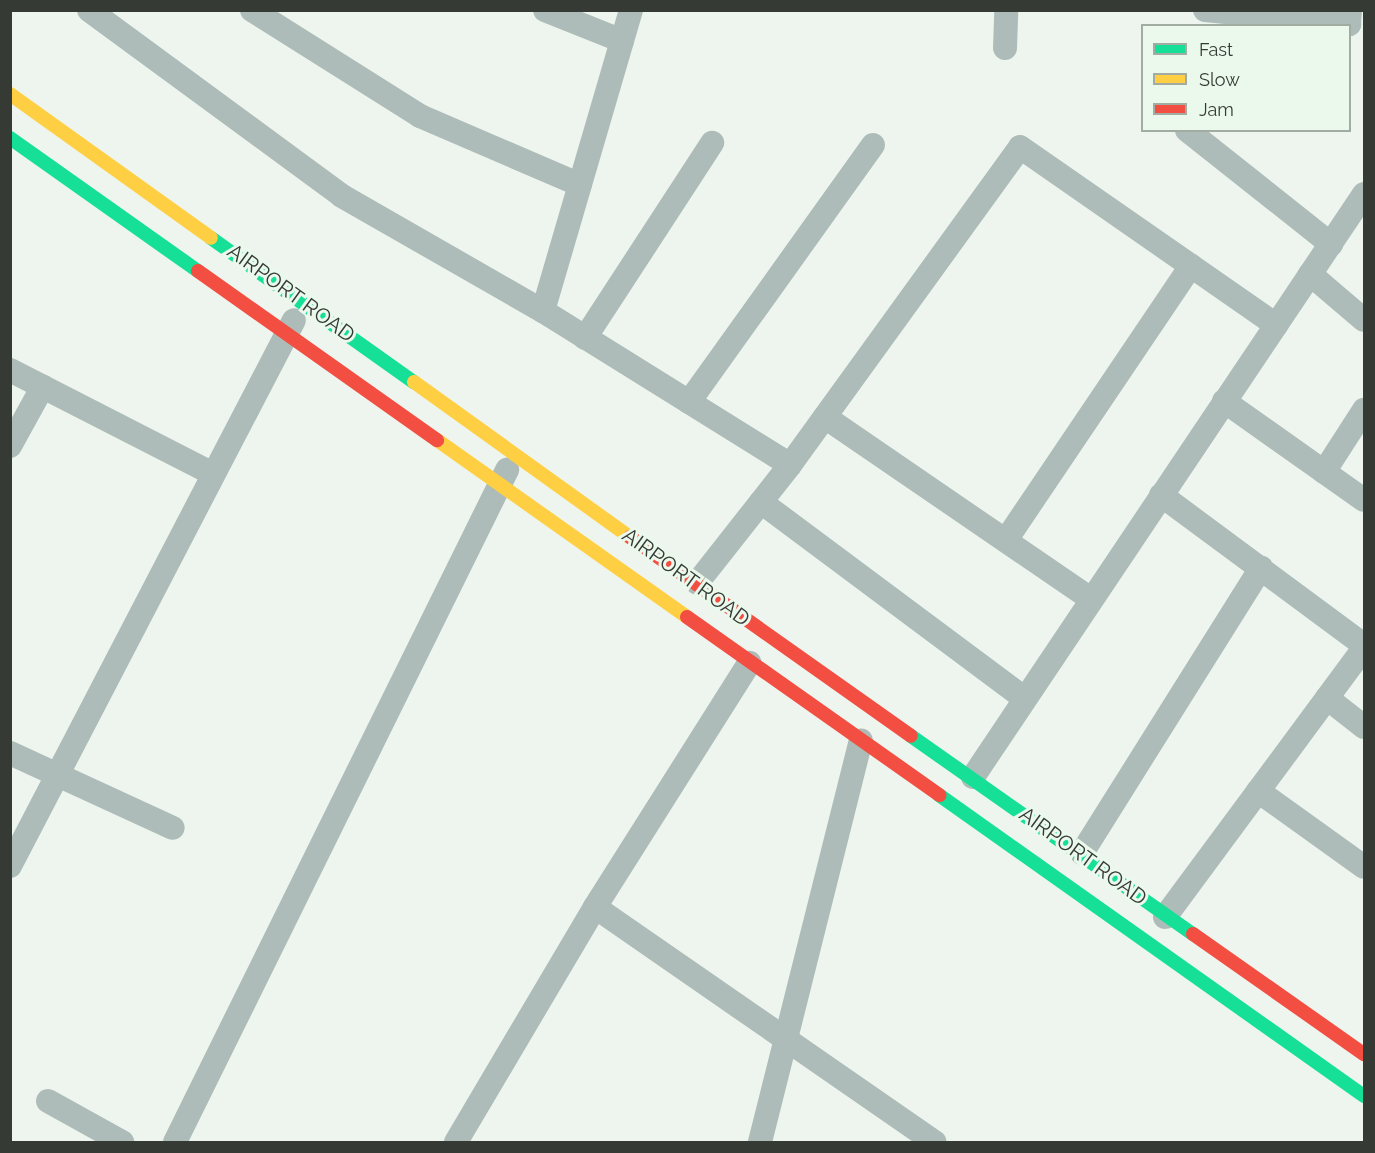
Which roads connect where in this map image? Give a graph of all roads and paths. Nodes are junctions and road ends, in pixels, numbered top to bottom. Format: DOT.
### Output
graph roads {
  1 [pos="89,10"];
  2 [pos="252,10"];
  3 [pos="545,10"];
  4 [pos="631,10"];
  5 [pos="1006,10"];
  6 [pos="1204,10"];
  7 [pos="1350,10"];
  8 [pos="622,41"];
  9 [pos="1005,48"];
  10 [pos="10,94"];
  11 [pos="1190,132"];
  12 [pos="10,138"];
  13 [pos="712,143"];
  14 [pos="873,146"];
  15 [pos="580,184"];
  16 [pos="1365,194"];
  17 [pos="1331,244"];
  18 [pos="1191,266"];
  19 [pos="1310,274"];
  20 [pos="303,302"];
  21 [pos="543,311"];
  22 [pos="1365,320"];
  23 [pos="1276,325"];
  24 [pos="288,333"];
  25 [pos="585,338"];
  26 [pos="10,370"];
  27 [pos="43,386"];
  28 [pos="1224,401"];
  29 [pos="689,402"];
  30 [pos="1365,410"];
  31 [pos="825,417"];
  32 [pos="10,446"];
  33 [pos="515,455"];
  34 [pos="790,465"];
  35 [pos="1324,472"];
  36 [pos="213,474"];
  37 [pos="499,484"];
  38 [pos="1161,495"];
  39 [pos="1365,500"];
  40 [pos="760,502"];
  41 [pos="1006,540"];
  42 [pos="1260,568"];
  43 [pos="697,583"];
  44 [pos="1090,599"];
  45 [pos="1365,646"];
  46 [pos="748,663"];
  47 [pos="1024,698"];
  48 [pos="1327,698"];
  49 [pos="1365,727"];
  50 [pos="861,740"];
  51 [pos="10,753"];
  52 [pos="57,776"];
  53 [pos="973,777"];
  54 [pos="1257,791"];
  55 [pos="173,828"];
  56 [pos="1082,854"];
  57 [pos="10,866"];
  58 [pos="1365,867"];
  59 [pos="595,907"];
  60 [pos="1165,917"];
  61 [pos="785,1038"];
  62 [pos="1365,1054"];
  63 [pos="1365,1096"];
  64 [pos="48,1101"];
  65 [pos="457,1142"];
  66 [pos="122,1143"];
  67 [pos="175,1143"];
  68 [pos="760,1143"];
  69 [pos="935,1143"];
  1 -- 21 [label="street"];
  2 -- 15 [label="street"];
  3 -- 8 [label="street"];
  4 -- 8 [label="street"];
  5 -- 9 [label="street"];
  6 -- 7 [label="street"];
  8 -- 15 [label="street"];
  10 -- 20 [label="highway, AIRPORT ROAD"];
  11 -- 17 [label="street"];
  12 -- 24 [label="highway, AIRPORT ROAD"];
  13 -- 25 [label="street"];
  14 -- 29 [label="street"];
  15 -- 21 [label="street"];
  16 -- 17 [label="street"];
  17 -- 19 [label="street"];
  18 -- 23 [label="street"];
  18 -- 31 [label="street"];
  18 -- 41 [label="street"];
  19 -- 22 [label="street"];
  19 -- 23 [label="street"];
  20 -- 24 [label="street"];
  20 -- 33 [label="highway, AIRPORT ROAD"];
  21 -- 25 [label="street"];
  23 -- 28 [label="street"];
  24 -- 36 [label="street"];
  24 -- 37 [label="highway, AIRPORT ROAD"];
  25 -- 29 [label="street"];
  26 -- 27 [label="street"];
  27 -- 32 [label="street"];
  27 -- 36 [label="street"];
  28 -- 35 [label="street"];
  28 -- 38 [label="street"];
  29 -- 34 [label="street"];
  30 -- 35 [label="street"];
  31 -- 34 [label="street"];
  31 -- 41 [label="street"];
  33 -- 37 [label="street"];
  33 -- 43 [label="highway, AIRPORT ROAD"];
  34 -- 40 [label="street"];
  35 -- 39 [label="street"];
  36 -- 52 [label="street"];
  37 -- 46 [label="highway, AIRPORT ROAD"];
  37 -- 67 [label="street"];
  38 -- 42 [label="street"];
  38 -- 44 [label="street"];
  40 -- 43 [label="street"];
  40 -- 47 [label="street"];
  41 -- 44 [label="street"];
  42 -- 45 [label="street"];
  42 -- 56 [label="street"];
  43 -- 53 [label="highway, AIRPORT ROAD"];
  44 -- 47 [label="street"];
  45 -- 48 [label="street"];
  46 -- 50 [label="highway, AIRPORT ROAD"];
  46 -- 59 [label="street"];
  47 -- 53 [label="street"];
  48 -- 49 [label="street"];
  48 -- 54 [label="street"];
  50 -- 61 [label="street"];
  50 -- 63 [label="highway, AIRPORT ROAD"];
  51 -- 52 [label="street"];
  52 -- 55 [label="street"];
  52 -- 57 [label="street"];
  53 -- 56 [label="highway, AIRPORT ROAD"];
  54 -- 58 [label="street"];
  54 -- 60 [label="street"];
  56 -- 60 [label="highway, AIRPORT ROAD"];
  59 -- 61 [label="street"];
  59 -- 65 [label="street"];
  60 -- 62 [label="highway, AIRPORT ROAD"];
  61 -- 68 [label="street"];
  61 -- 69 [label="street"];
  64 -- 66 [label="street"];
}
